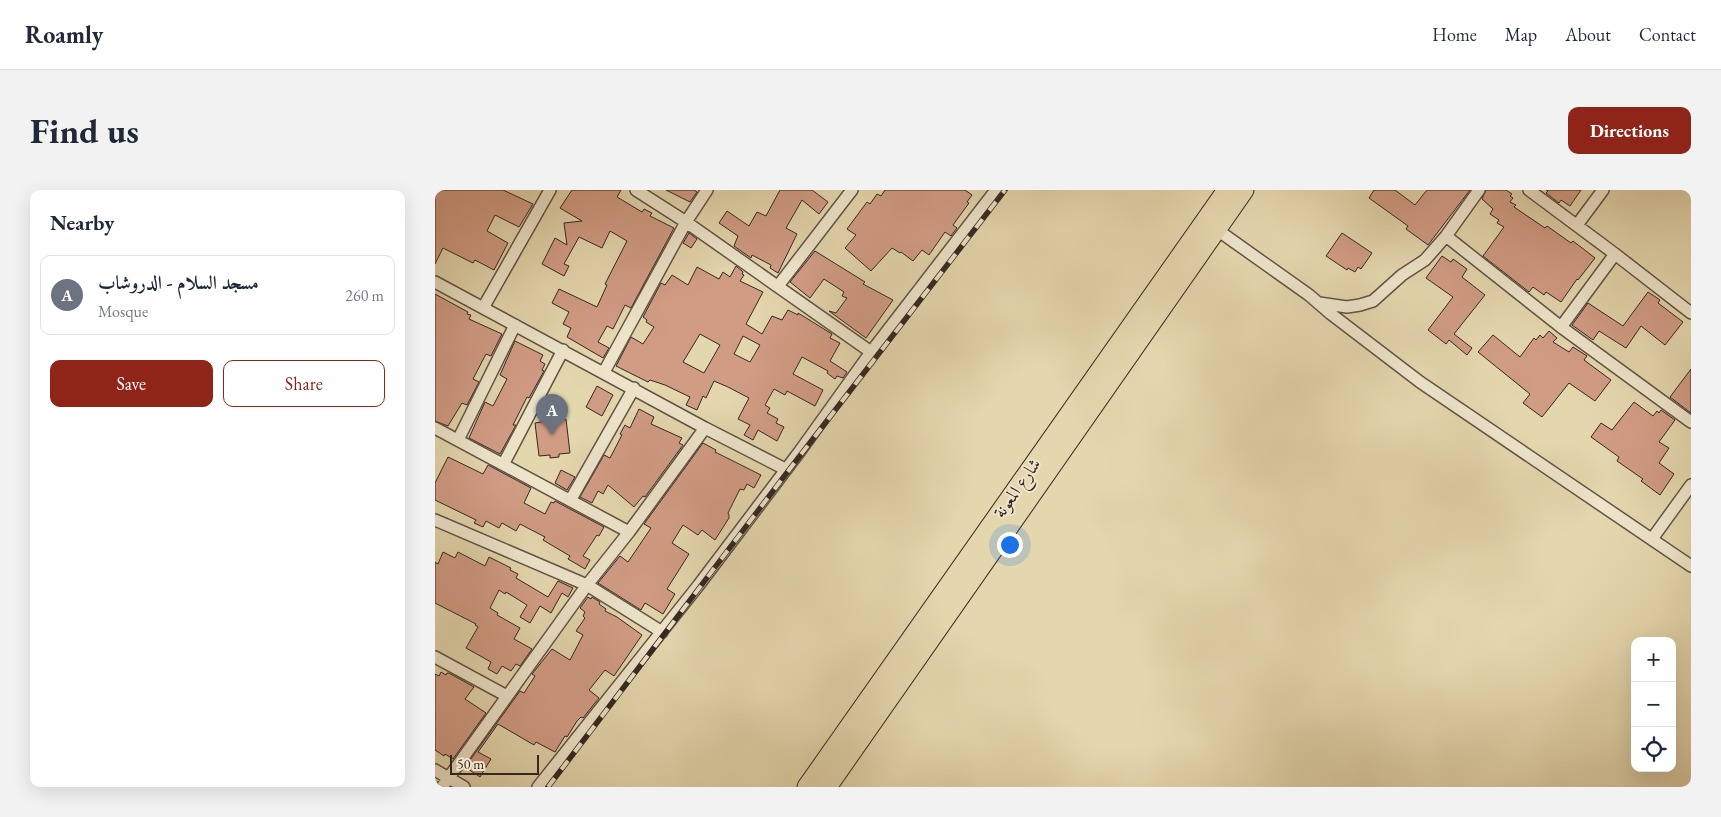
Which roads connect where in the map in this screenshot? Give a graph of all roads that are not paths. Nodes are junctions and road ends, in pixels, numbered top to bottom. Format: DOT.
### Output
graph roads {
  1 [pos="550,190"];
  2 [pos="636,190"];
  3 [pos="707,190"];
  4 [pos="852,190"];
  5 [pos="1227,190"];
  6 [pos="1244,190"];
  7 [pos="1479,190"];
  8 [pos="1529,190"];
  9 [pos="1603,190"];
  10 [pos="992,192"];
  11 [pos="685,222"];
  12 [pos="1577,225"];
  13 [pos="1216,229"];
  14 [pos="1446,236"];
  15 [pos="1615,254"];
  16 [pos="436,285"];
  17 [pos="778,286"];
  18 [pos="1319,303"];
  19 [pos="483,308"];
  20 [pos="1691,313"];
  21 [pos="515,325"];
  22 [pos="1561,327"];
  23 [pos="563,350"];
  24 [pos="871,352"];
  25 [pos="604,372"];
  26 [pos="634,388"];
  27 [pos="1691,422"];
  28 [pos="435,428"];
  29 [pos="705,428"];
  30 [pos="458,440"];
  31 [pos="504,464"];
  32 [pos="785,469"];
  33 [pos="1691,485"];
  34 [pos="571,500"];
  35 [pos="435,520"];
  36 [pos="629,532"];
  37 [pos="1652,539"];
  38 [pos="1691,566"];
  39 [pos="587,585"];
  40 [pos="662,632"];
  41 [pos="435,657"];
  42 [pos="507,696"];
  43 [pos="435,770"];
  44 [pos="445,783"];
  45 [pos="464,787"];
  46 [pos="538,787"];
  47 [pos="807,787"];
  48 [pos="827,787"];
  1 -- 19 [label="street"];
  2 -- 11 [label="street"];
  3 -- 11 [label="street"];
  4 -- 17 [label="street"];
  5 -- 47 [label="highway, شارع المعونة"];
  6 -- 13 [label="highway, شارع المعونة"];
  7 -- 14 [label="street"];
  8 -- 12 [label="street"];
  9 -- 12 [label="street"];
  10 -- 24 [label="street"];
  11 -- 17 [label="street"];
  11 -- 25 [label="street"];
  12 -- 15 [label="street"];
  13 -- 18 [label="street"];
  13 -- 48 [label="highway, شارع المعونة"];
  14 -- 18 [label="street"];
  14 -- 22 [label="street"];
  15 -- 20 [label="street"];
  15 -- 22 [label="street"];
  16 -- 19 [label="street"];
  17 -- 24 [label="street"];
  18 -- 37 [label="street"];
  19 -- 21 [label="street"];
  21 -- 23 [label="street"];
  21 -- 30 [label="street"];
  22 -- 27 [label="street"];
  23 -- 25 [label="street"];
  23 -- 31 [label="street"];
  24 -- 32 [label="street"];
  25 -- 26 [label="street"];
  26 -- 29 [label="street"];
  26 -- 34 [label="street"];
  28 -- 30 [label="street"];
  29 -- 32 [label="street"];
  29 -- 36 [label="street"];
  30 -- 31 [label="street"];
  31 -- 34 [label="street"];
  32 -- 40 [label="street"];
  33 -- 37 [label="street"];
  34 -- 36 [label="street"];
  35 -- 39 [label="street"];
  36 -- 39 [label="street"];
  37 -- 38 [label="street"];
  39 -- 40 [label="street"];
  39 -- 42 [label="street"];
  40 -- 46 [label="street"];
  41 -- 42 [label="street"];
  42 -- 44 [label="street"];
  43 -- 44 [label="street"];
  44 -- 45 [label="street"];
}
